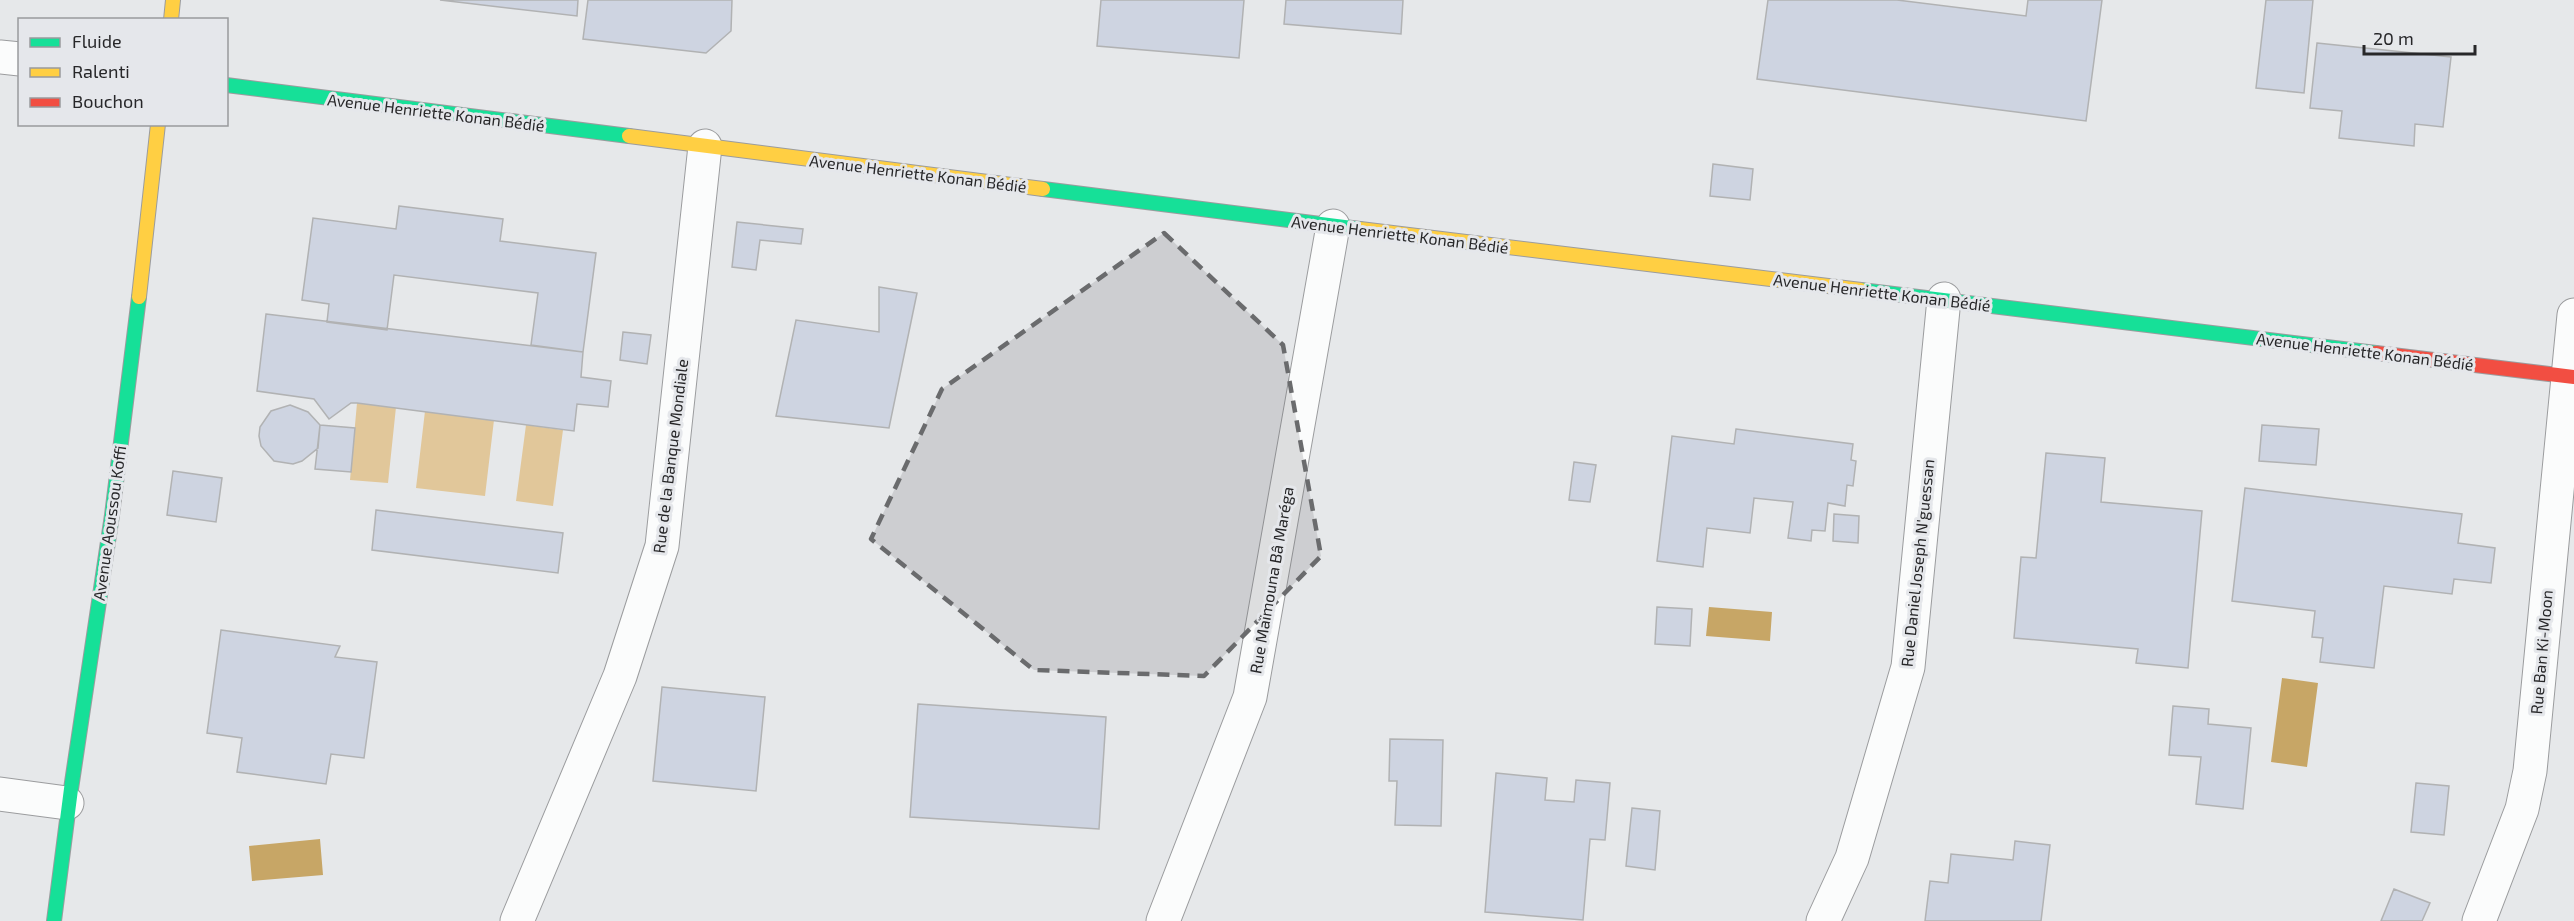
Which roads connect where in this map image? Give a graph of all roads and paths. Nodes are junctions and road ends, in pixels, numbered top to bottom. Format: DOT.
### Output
graph roads {
  1 [pos="173,0"];
  2 [pos="171,18"];
  3 [pos="0,57"];
  4 [pos="18,59"];
  5 [pos="228,85"];
  6 [pos="158,126"];
  7 [pos="705,147"];
  8 [pos="1333,226"];
  9 [pos="1944,299"];
  10 [pos="2574,315"];
  11 [pos="2571,376"];
  12 [pos="0,794"];
  13 [pos="67,803"];
  14 [pos="54,921"];
  15 [pos="517,921"];
  16 [pos="1163,921"];
  17 [pos="1823,921"];
  18 [pos="2479,921"];
  1 -- 2 [label="street"];
  3 -- 4 [label="street"];
  5 -- 7 [label="street, Avenue Henriette Konan Bédié"];
  6 -- 13 [label="street, Avenue Aoussou Koffi"];
  7 -- 8 [label="street, Avenue Henriette Konan Bédié"];
  7 -- 15 [label="street, Rue de la Banque Mondiale"];
  8 -- 9 [label="street, Avenue Henriette Konan Bédié"];
  8 -- 16 [label="street, Rue Maïmouna Bâ Maréga"];
  9 -- 11 [label="street, Avenue Henriette Konan Bédié"];
  9 -- 17 [label="street, Rue Daniel Joseph N'guessan"];
  10 -- 11 [label="street, Rue Ban Ki-Moon"];
  11 -- 18 [label="street, Rue Ban Ki-Moon"];
  12 -- 13 [label="street"];
  13 -- 14 [label="street, Avenue Aoussou Koffi"];
}
